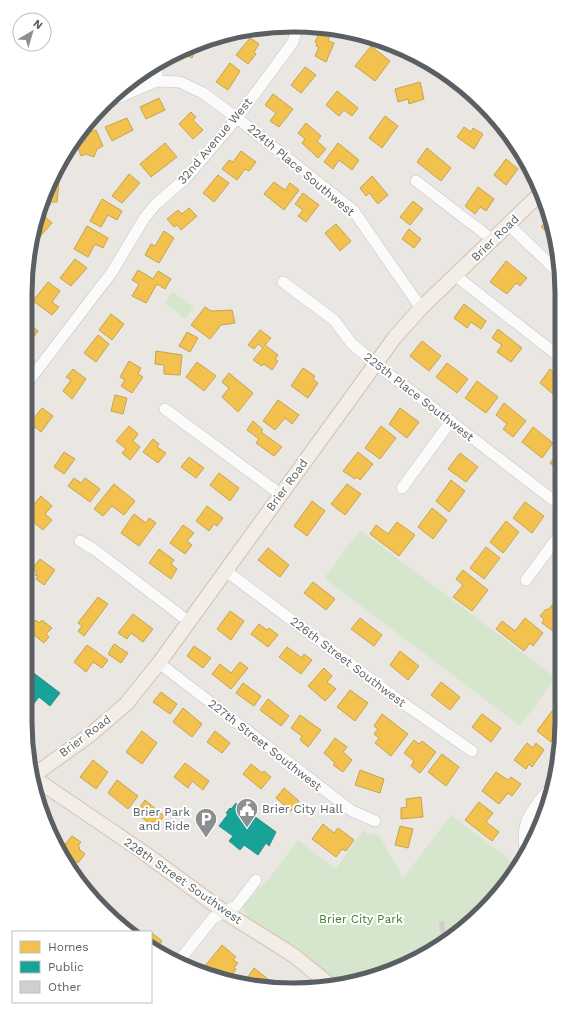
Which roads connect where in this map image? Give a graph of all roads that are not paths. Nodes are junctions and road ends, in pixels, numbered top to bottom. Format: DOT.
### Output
graph roads {
  1 [pos="296,32"];
  2 [pos="157,71"];
  3 [pos="157,81"];
  4 [pos="123,96"];
  5 [pos="238,118"];
  6 [pos="416,181"];
  7 [pos="537,197"];
  8 [pos="509,225"];
  9 [pos="494,240"];
  10 [pos="554,268"];
  11 [pos="456,276"];
  12 [pos="283,282"];
  13 [pos="421,308"];
  14 [pos="555,353"];
  15 [pos="376,364"];
  16 [pos="32,368"];
  17 [pos="165,409"];
  18 [pos="451,421"];
  19 [pos="402,488"];
  20 [pos="280,494"];
  21 [pos="555,501"];
  22 [pos="80,541"];
  23 [pos="555,541"];
  24 [pos="226,571"];
  25 [pos="526,580"];
  26 [pos="188,621"];
  27 [pos="159,663"];
  28 [pos="472,751"];
  29 [pos="37,773"];
  30 [pos="39,781"];
  31 [pos="544,796"];
  32 [pos="375,821"];
  33 [pos="524,845"];
  34 [pos="256,880"];
  35 [pos="223,911"];
  36 [pos="182,958"];
  37 [pos="325,981"];
  1 -- 5 [label="street, 32nd Avenue West"];
  2 -- 3 [label="street"];
  3 -- 4 [label="street, 224th Place Southwest"];
  3 -- 5 [label="street, 224th Place Southwest"];
  5 -- 13 [label="street, 224th Place Southwest"];
  5 -- 16 [label="street, 32nd Avenue West"];
  6 -- 9 [label="street"];
  7 -- 8 [label="main road, Brier Road"];
  8 -- 9 [label="main road, Brier Road"];
  8 -- 10 [label="street"];
  9 -- 11 [label="main road, Brier Road"];
  11 -- 13 [label="main road, Brier Road"];
  11 -- 14 [label="street"];
  12 -- 15 [label="street, 225th Place Southwest"];
  13 -- 15 [label="main road, Brier Road"];
  15 -- 18 [label="street, 225th Place Southwest"];
  15 -- 20 [label="main road, Brier Road"];
  17 -- 20 [label="street"];
  18 -- 19 [label="street"];
  18 -- 21 [label="street, 225th Place Southwest"];
  20 -- 24 [label="main road, Brier Road"];
  22 -- 26 [label="street"];
  23 -- 25 [label="street"];
  24 -- 26 [label="main road, Brier Road"];
  24 -- 28 [label="street, 226th Street Southwest"];
  26 -- 27 [label="main road, Brier Road"];
  27 -- 29 [label="main road, Brier Road"];
  27 -- 32 [label="street, 227th Street Southwest"];
  30 -- 35 [label="main road, 228th Street Southwest"];
  31 -- 33 [label="street"];
  34 -- 35 [label="street"];
  35 -- 36 [label="street"];
  35 -- 37 [label="main road, 228th Street Southwest"];
}
